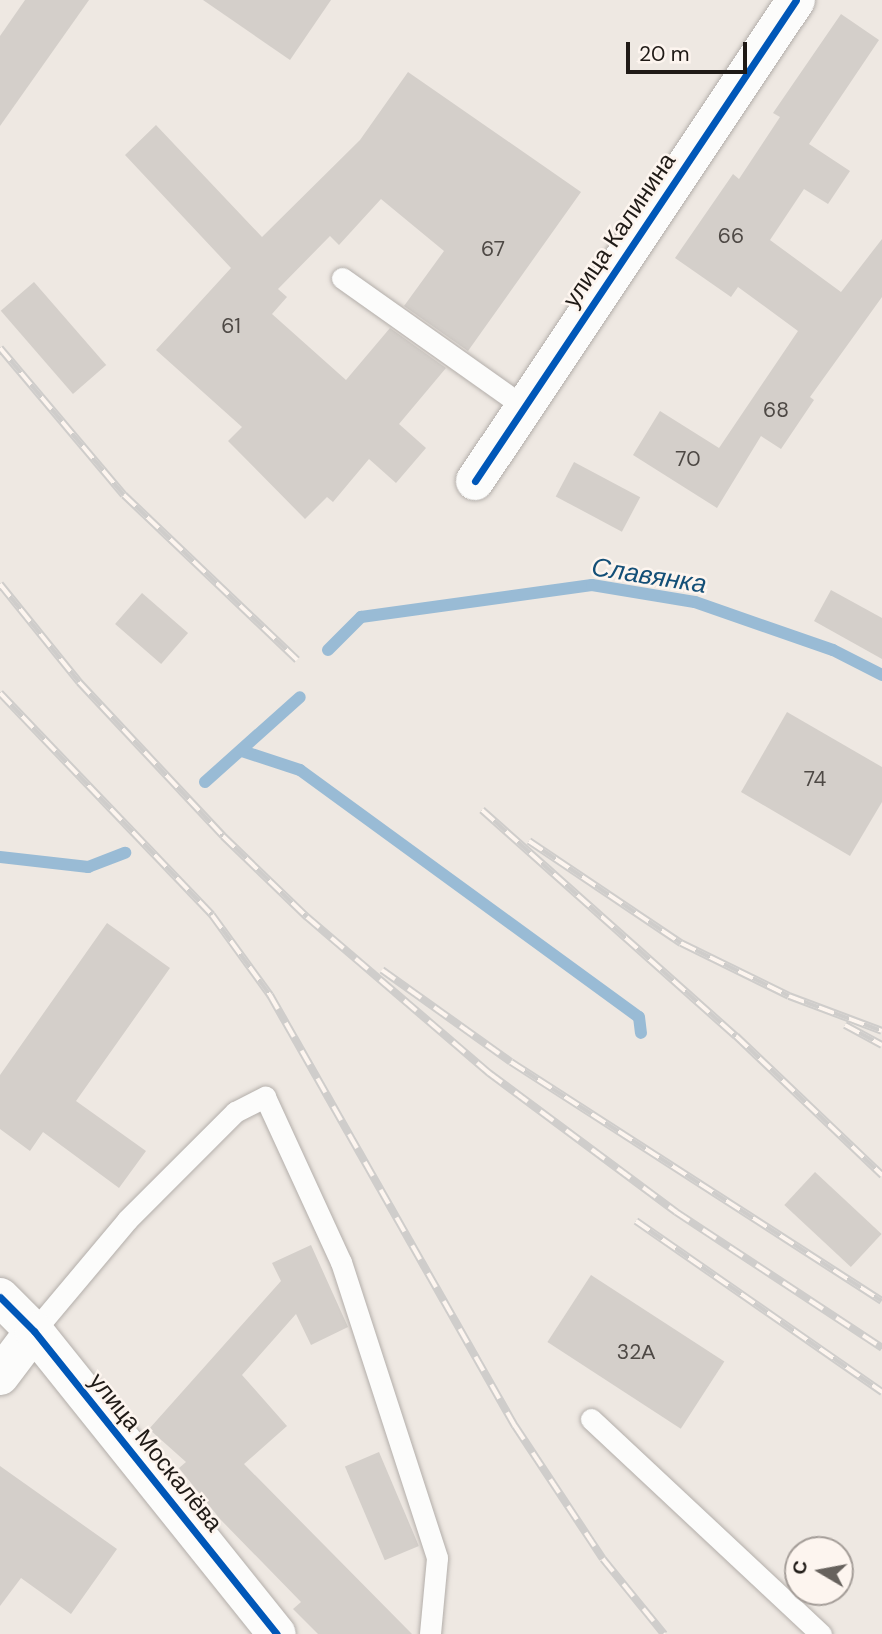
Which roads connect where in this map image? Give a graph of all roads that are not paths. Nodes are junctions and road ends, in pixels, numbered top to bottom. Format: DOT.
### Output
graph roads {
  1 [pos="796,0"];
  2 [pos="342,278"];
  3 [pos="524,407"];
  4 [pos="475,481"];
  5 [pos="0,1297"];
  6 [pos="34,1331"];
  7 [pos="0,1376"];
  8 [pos="591,1419"];
  9 [pos="277,1634"];
  10 [pos="430,1634"];
  11 [pos="821,1634"];
  1 -- 3 [label="street, улица Калинина"];
  2 -- 3 [label="lane"];
  3 -- 4 [label="street, улица Калинина"];
  5 -- 6 [label="street, улица Москалёва"];
  6 -- 7 [label="street"];
  6 -- 9 [label="street, улица Москалёва"];
  6 -- 10 [label="lane"];
  8 -- 11 [label="lane"];
}
